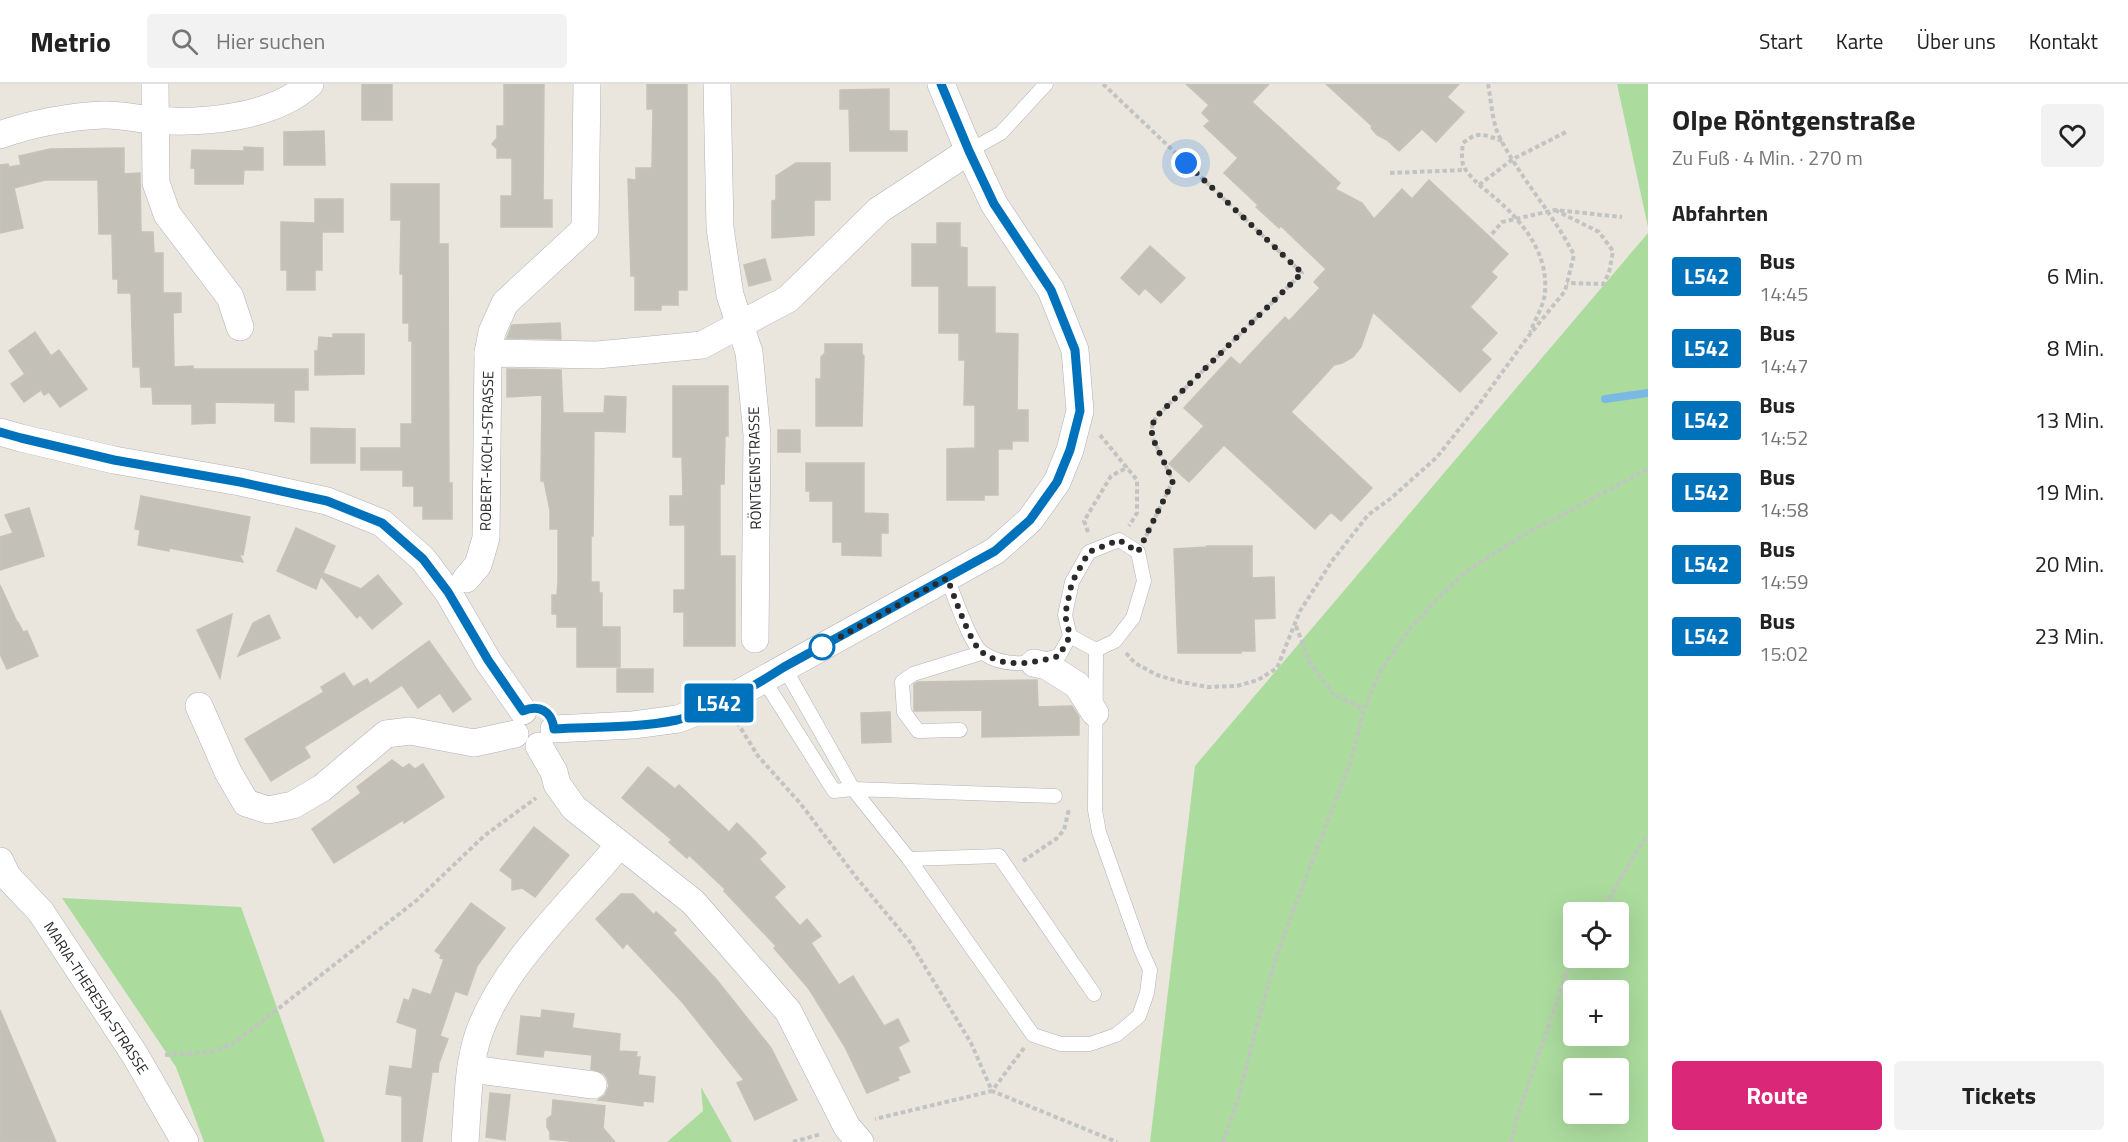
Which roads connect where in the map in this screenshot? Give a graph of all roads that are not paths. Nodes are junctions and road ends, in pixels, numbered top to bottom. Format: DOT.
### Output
graph roads {
  1 [pos="155,84"];
  2 [pos="310,84"];
  3 [pos="587,84"];
  4 [pos="717,84"];
  5 [pos="941,84"];
  6 [pos="1046,84"];
  7 [pos="155,120"];
  8 [pos="0,135"];
  9 [pos="969,151"];
  10 [pos="741,324"];
  11 [pos="240,327"];
  12 [pos="488,353"];
  13 [pos="0,432"];
  14 [pos="947,578"];
  15 [pos="466,579"];
  16 [pos="1070,636"];
  17 [pos="755,639"];
  18 [pos="1096,650"];
  19 [pos="981,653"];
  20 [pos="1034,663"];
  21 [pos="774,674"];
  22 [pos="199,706"];
  23 [pos="1095,713"];
  24 [pos="519,723"];
  25 [pos="960,730"];
  26 [pos="547,738"];
  27 [pos="853,789"];
  28 [pos="1055,796"];
  29 [pos="619,845"];
  30 [pos="909,859"];
  31 [pos="0,861"];
  32 [pos="1094,994"];
  33 [pos="471,1069"];
  34 [pos="593,1085"];
  35 [pos="853,1134"];
  36 [pos="184,1142"];
  37 [pos="465,1142"];
  1 -- 7 [label="street"];
  2 -- 7 [label="street"];
  3 -- 12 [label="street, ROBERT-KOCH-STRASSE"];
  4 -- 10 [label="street, RÖNTGENSTRASSE"];
  5 -- 9 [label="street"];
  6 -- 9 [label="lane"];
  7 -- 8 [label="street"];
  7 -- 11 [label="street"];
  9 -- 10 [label="street, ROBERT-KOCH-STRASSE"];
  9 -- 14 [label="street"];
  10 -- 12 [label="street, ROBERT-KOCH-STRASSE"];
  10 -- 17 [label="street, RÖNTGENSTRASSE"];
  12 -- 15 [label="street, ROBERT-KOCH-STRASSE"];
  13 -- 24 [label="street"];
  14 -- 19 [label="lane"];
  14 -- 21 [label="street"];
  16 -- 18 [label="lane"];
  16 -- 18 [label="lane"];
  16 -- 20 [label="lane"];
  18 -- 23 [label="lane"];
  19 -- 20 [label="lane"];
  19 -- 25 [label="lane"];
  20 -- 23 [label="street"];
  21 -- 26 [label="street"];
  21 -- 27 [label="lane"];
  21 -- 27 [label="lane"];
  22 -- 24 [label="street"];
  23 -- 30 [label="lane"];
  24 -- 26 [label="street"];
  24 -- 26 [label="street"];
  26 -- 29 [label="street"];
  27 -- 28 [label="lane"];
  27 -- 30 [label="lane"];
  29 -- 33 [label="street"];
  29 -- 35 [label="street"];
  30 -- 32 [label="lane"];
  31 -- 36 [label="street, MARIA-THERESIA-STRASSE"];
  33 -- 34 [label="street"];
  33 -- 37 [label="street"];
}
